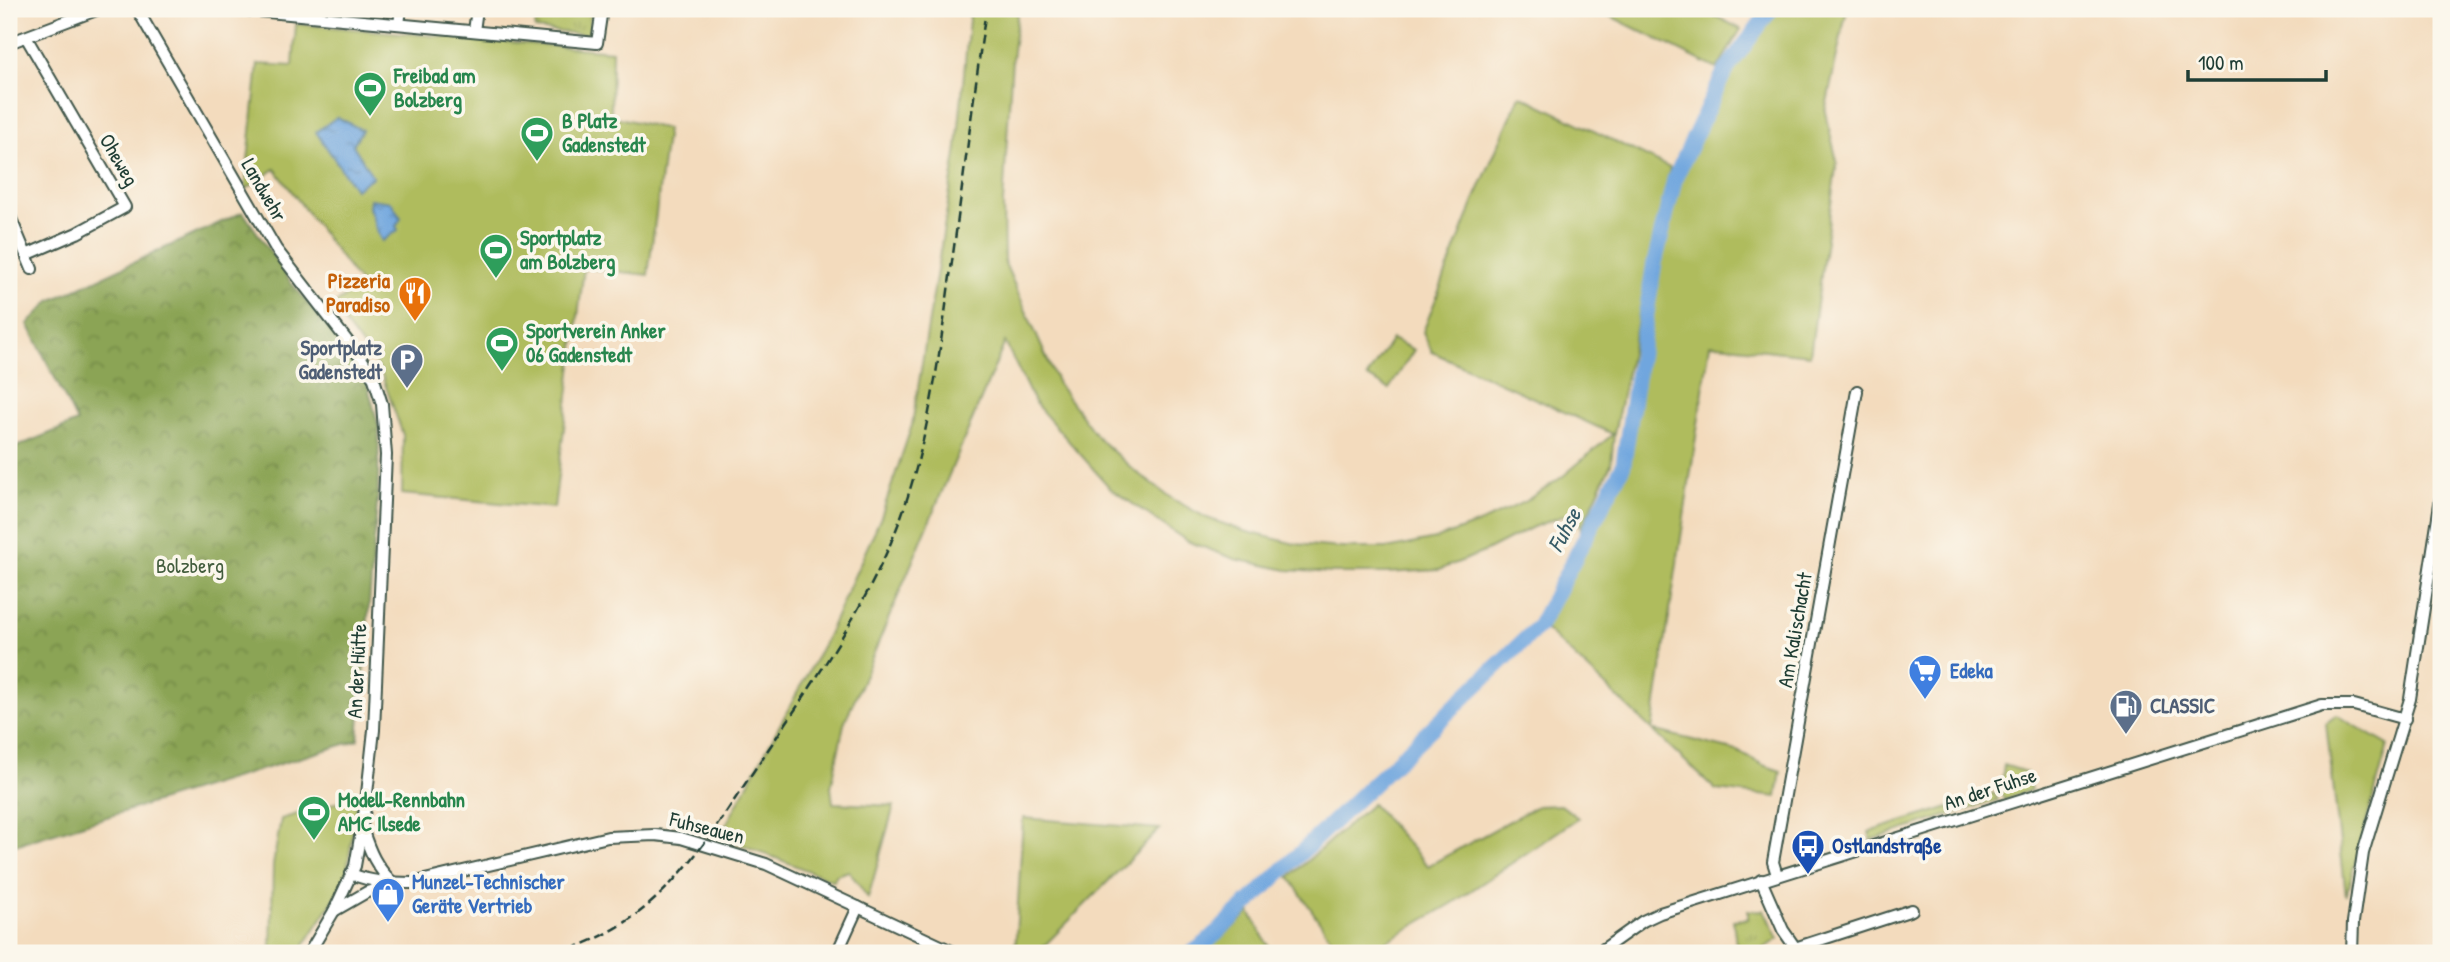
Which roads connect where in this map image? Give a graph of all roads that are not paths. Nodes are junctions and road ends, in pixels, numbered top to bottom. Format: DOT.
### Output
graph roads {
  1 [pos="99,9"];
  2 [pos="139,9"];
  3 [pos="236,9"];
  4 [pos="401,9"];
  5 [pos="477,9"];
  6 [pos="601,9"];
  7 [pos="315,13"];
  8 [pos="399,24"];
  9 [pos="474,31"];
  10 [pos="26,37"];
  11 [pos="9,43"];
  12 [pos="9,214"];
  13 [pos="26,255"];
  14 [pos="32,269"];
  15 [pos="374,379"];
  16 [pos="1857,391"];
  17 [pos="2441,497"];
  18 [pos="2405,719"];
  19 [pos="362,828"];
  20 [pos="351,874"];
  21 [pos="1777,875"];
  22 [pos="1761,880"];
  23 [pos="394,883"];
  24 [pos="858,908"];
  25 [pos="1912,910"];
  26 [pos="334,911"];
  27 [pos="1797,951"];
  28 [pos="309,953"];
  29 [pos="837,953"];
  30 [pos="956,953"];
  31 [pos="1598,953"];
  32 [pos="2352,953"];
  1 -- 10 [label="street"];
  2 -- 15 [label="street, Landwehr"];
  3 -- 7 [label="street"];
  4 -- 8 [label="street"];
  5 -- 9 [label="street"];
  6 -- 9 [label="street"];
  7 -- 8 [label="street"];
  8 -- 9 [label="street"];
  10 -- 11 [label="street"];
  10 -- 13 [label="street, Oheweg"];
  12 -- 13 [label="street"];
  13 -- 14 [label="street"];
  15 -- 19 [label="street, An der Hütte"];
  16 -- 21 [label="street, Am Kalischacht"];
  17 -- 18 [label="street"];
  18 -- 21 [label="street, An der Fuhse"];
  18 -- 32 [label="street"];
  19 -- 20 [label="street, An der Hütte"];
  19 -- 23 [label="street"];
  20 -- 23 [label="street, Fuhseauen"];
  20 -- 26 [label="street, An der Hütte"];
  21 -- 22 [label="street, An der Fuhse"];
  22 -- 27 [label="street"];
  22 -- 31 [label="street, An der Fuhse"];
  23 -- 24 [label="street, Fuhseauen"];
  23 -- 26 [label="street"];
  24 -- 29 [label="street"];
  24 -- 30 [label="street, Fuhseauen"];
  25 -- 27 [label="street"];
  26 -- 28 [label="street, An der Hütte"];
}
